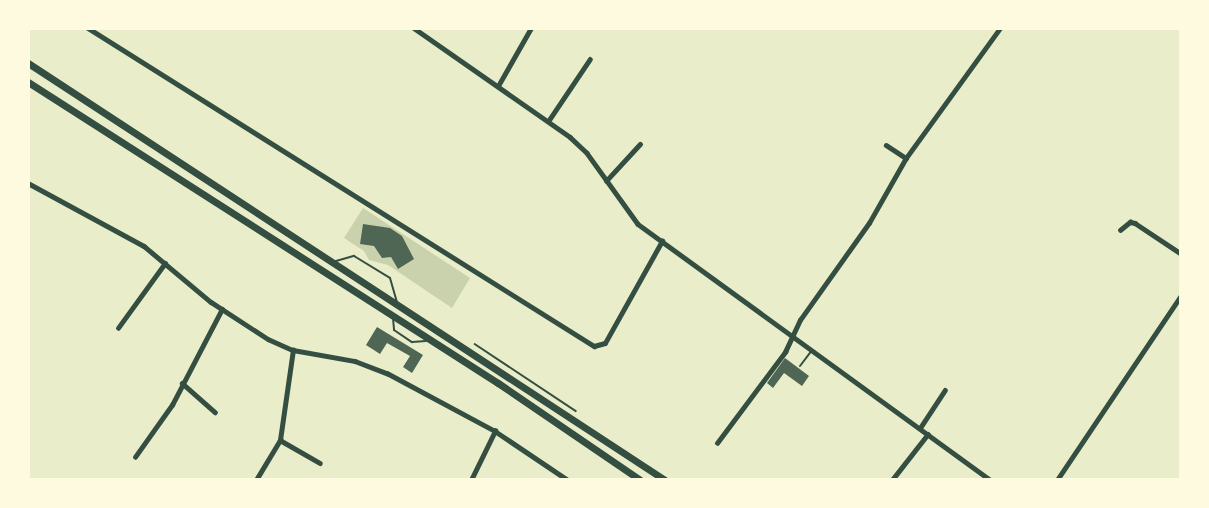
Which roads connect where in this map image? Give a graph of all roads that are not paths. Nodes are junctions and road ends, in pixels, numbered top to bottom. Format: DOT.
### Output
graph roads {
  1 [pos="88,28"];
  2 [pos="414,28"];
  3 [pos="531,28"];
  4 [pos="998,29"];
  5 [pos="590,59"];
  6 [pos="28,63"];
  7 [pos="28,82"];
  8 [pos="498,86"];
  9 [pos="549,120"];
  10 [pos="640,144"];
  11 [pos="886,145"];
  12 [pos="906,158"];
  13 [pos="606,181"];
  14 [pos="28,183"];
  15 [pos="1120,230"];
  16 [pos="662,242"];
  17 [pos="1180,253"];
  18 [pos="335,262"];
  19 [pos="165,263"];
  20 [pos="1180,297"];
  21 [pos="397,302"];
  22 [pos="222,309"];
  23 [pos="393,315"];
  24 [pos="118,328"];
  25 [pos="793,336"];
  26 [pos="431,340"];
  27 [pos="293,350"];
  28 [pos="812,350"];
  29 [pos="800,366"];
  30 [pos="182,383"];
  31 [pos="945,390"];
  32 [pos="215,412"];
  33 [pos="920,428"];
  34 [pos="495,431"];
  35 [pos="928,434"];
  36 [pos="280,440"];
  37 [pos="717,443"];
  38 [pos="135,457"];
  39 [pos="320,463"];
  40 [pos="256,480"];
  41 [pos="471,480"];
  42 [pos="568,480"];
  43 [pos="640,480"];
  44 [pos="665,480"];
  45 [pos="892,480"];
  46 [pos="992,480"];
  47 [pos="1057,480"];
  1 -- 16 [label="street"];
  2 -- 8 [label="street"];
  3 -- 8 [label="street"];
  4 -- 12 [label="street"];
  5 -- 9 [label="street"];
  6 -- 18 [label="main road"];
  7 -- 23 [label="main road"];
  8 -- 9 [label="street"];
  9 -- 13 [label="street"];
  10 -- 13 [label="street"];
  11 -- 12 [label="street"];
  12 -- 25 [label="street"];
  13 -- 16 [label="street"];
  14 -- 19 [label="street"];
  15 -- 17 [label="street"];
  16 -- 25 [label="street"];
  18 -- 21 [label="main road"];
  18 -- 21 [label="lane"];
  19 -- 22 [label="street"];
  19 -- 24 [label="street"];
  20 -- 47 [label="street"];
  21 -- 44 [label="main road"];
  22 -- 27 [label="street"];
  22 -- 30 [label="street"];
  23 -- 26 [label="main road"];
  23 -- 26 [label="lane"];
  25 -- 28 [label="street"];
  25 -- 37 [label="street"];
  26 -- 43 [label="main road"];
  27 -- 34 [label="street"];
  27 -- 36 [label="street"];
  28 -- 29 [label="lane"];
  28 -- 33 [label="street"];
  30 -- 32 [label="street"];
  30 -- 38 [label="street"];
  31 -- 33 [label="street"];
  33 -- 35 [label="street"];
  34 -- 41 [label="street"];
  34 -- 42 [label="street"];
  35 -- 45 [label="street"];
  35 -- 46 [label="street"];
  36 -- 39 [label="street"];
  36 -- 40 [label="street"];
}
